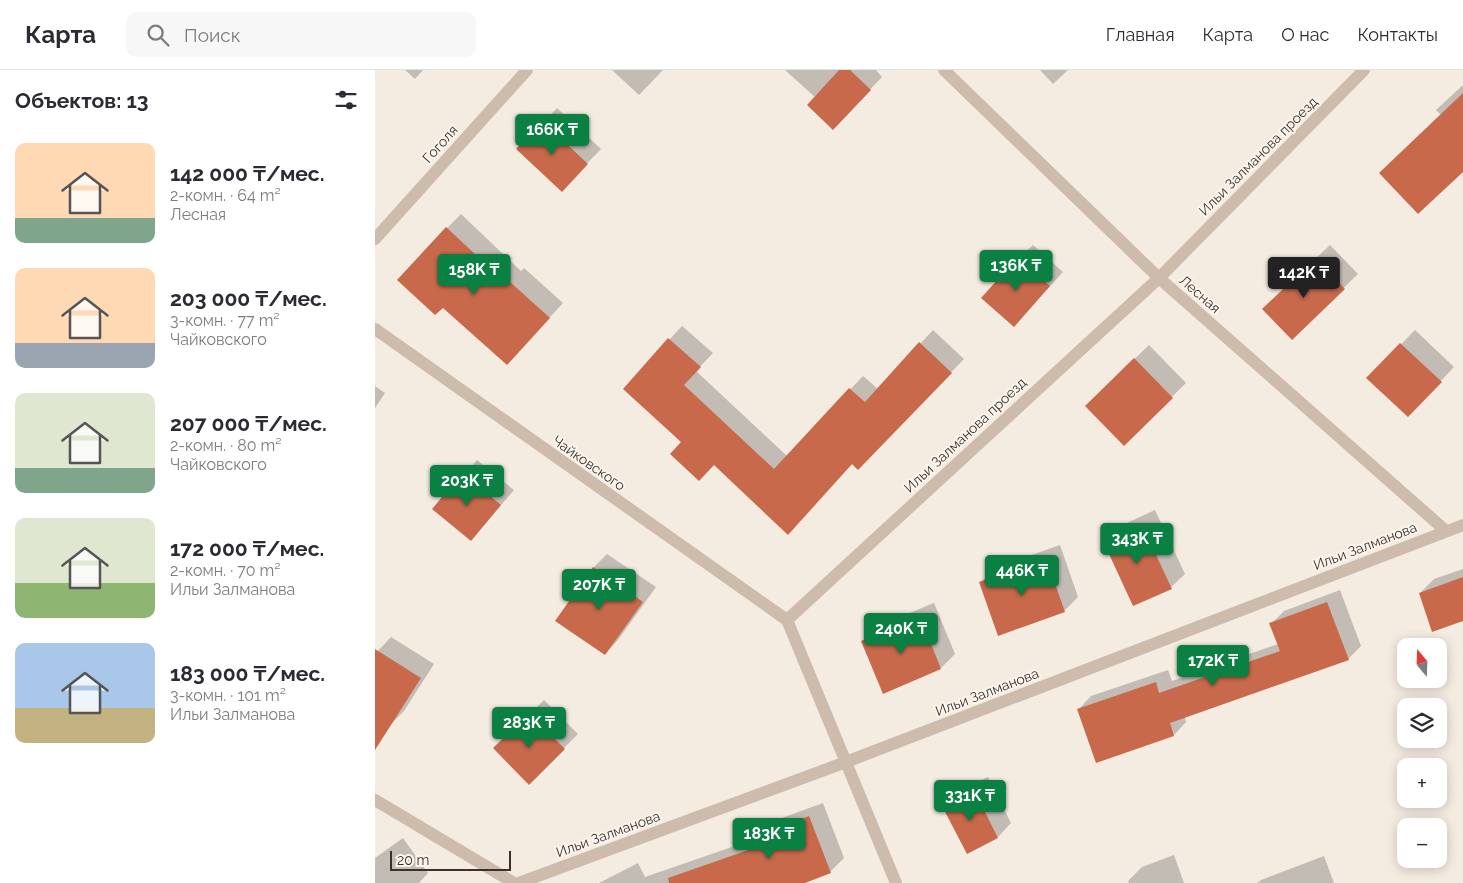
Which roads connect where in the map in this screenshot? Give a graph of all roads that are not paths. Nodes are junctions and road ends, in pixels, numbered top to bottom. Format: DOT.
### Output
graph roads {
  1 [pos="527,70"];
  2 [pos="944,70"];
  3 [pos="1364,70"];
  4 [pos="375,239"];
  5 [pos="1159,278"];
  6 [pos="375,329"];
  7 [pos="1463,524"];
  8 [pos="1446,531"];
  9 [pos="787,620"];
  10 [pos="847,762"];
  11 [pos="375,800"];
  12 [pos="514,883"];
  13 [pos="519,883"];
  14 [pos="896,883"];
  1 -- 4 [label="street, Гоголя"];
  2 -- 5 [label="street, Лесная"];
  3 -- 5 [label="street, Ильи Залманова проезд"];
  5 -- 8 [label="street, Лесная"];
  5 -- 9 [label="street, Ильи Залманова проезд"];
  6 -- 9 [label="street, Чайковского"];
  7 -- 8 [label="street, Ильи Залманова"];
  8 -- 10 [label="street, Ильи Залманова"];
  9 -- 10 [label="street"];
  10 -- 13 [label="street, Ильи Залманова"];
  10 -- 14 [label="street"];
  11 -- 12 [label="street"];
}
